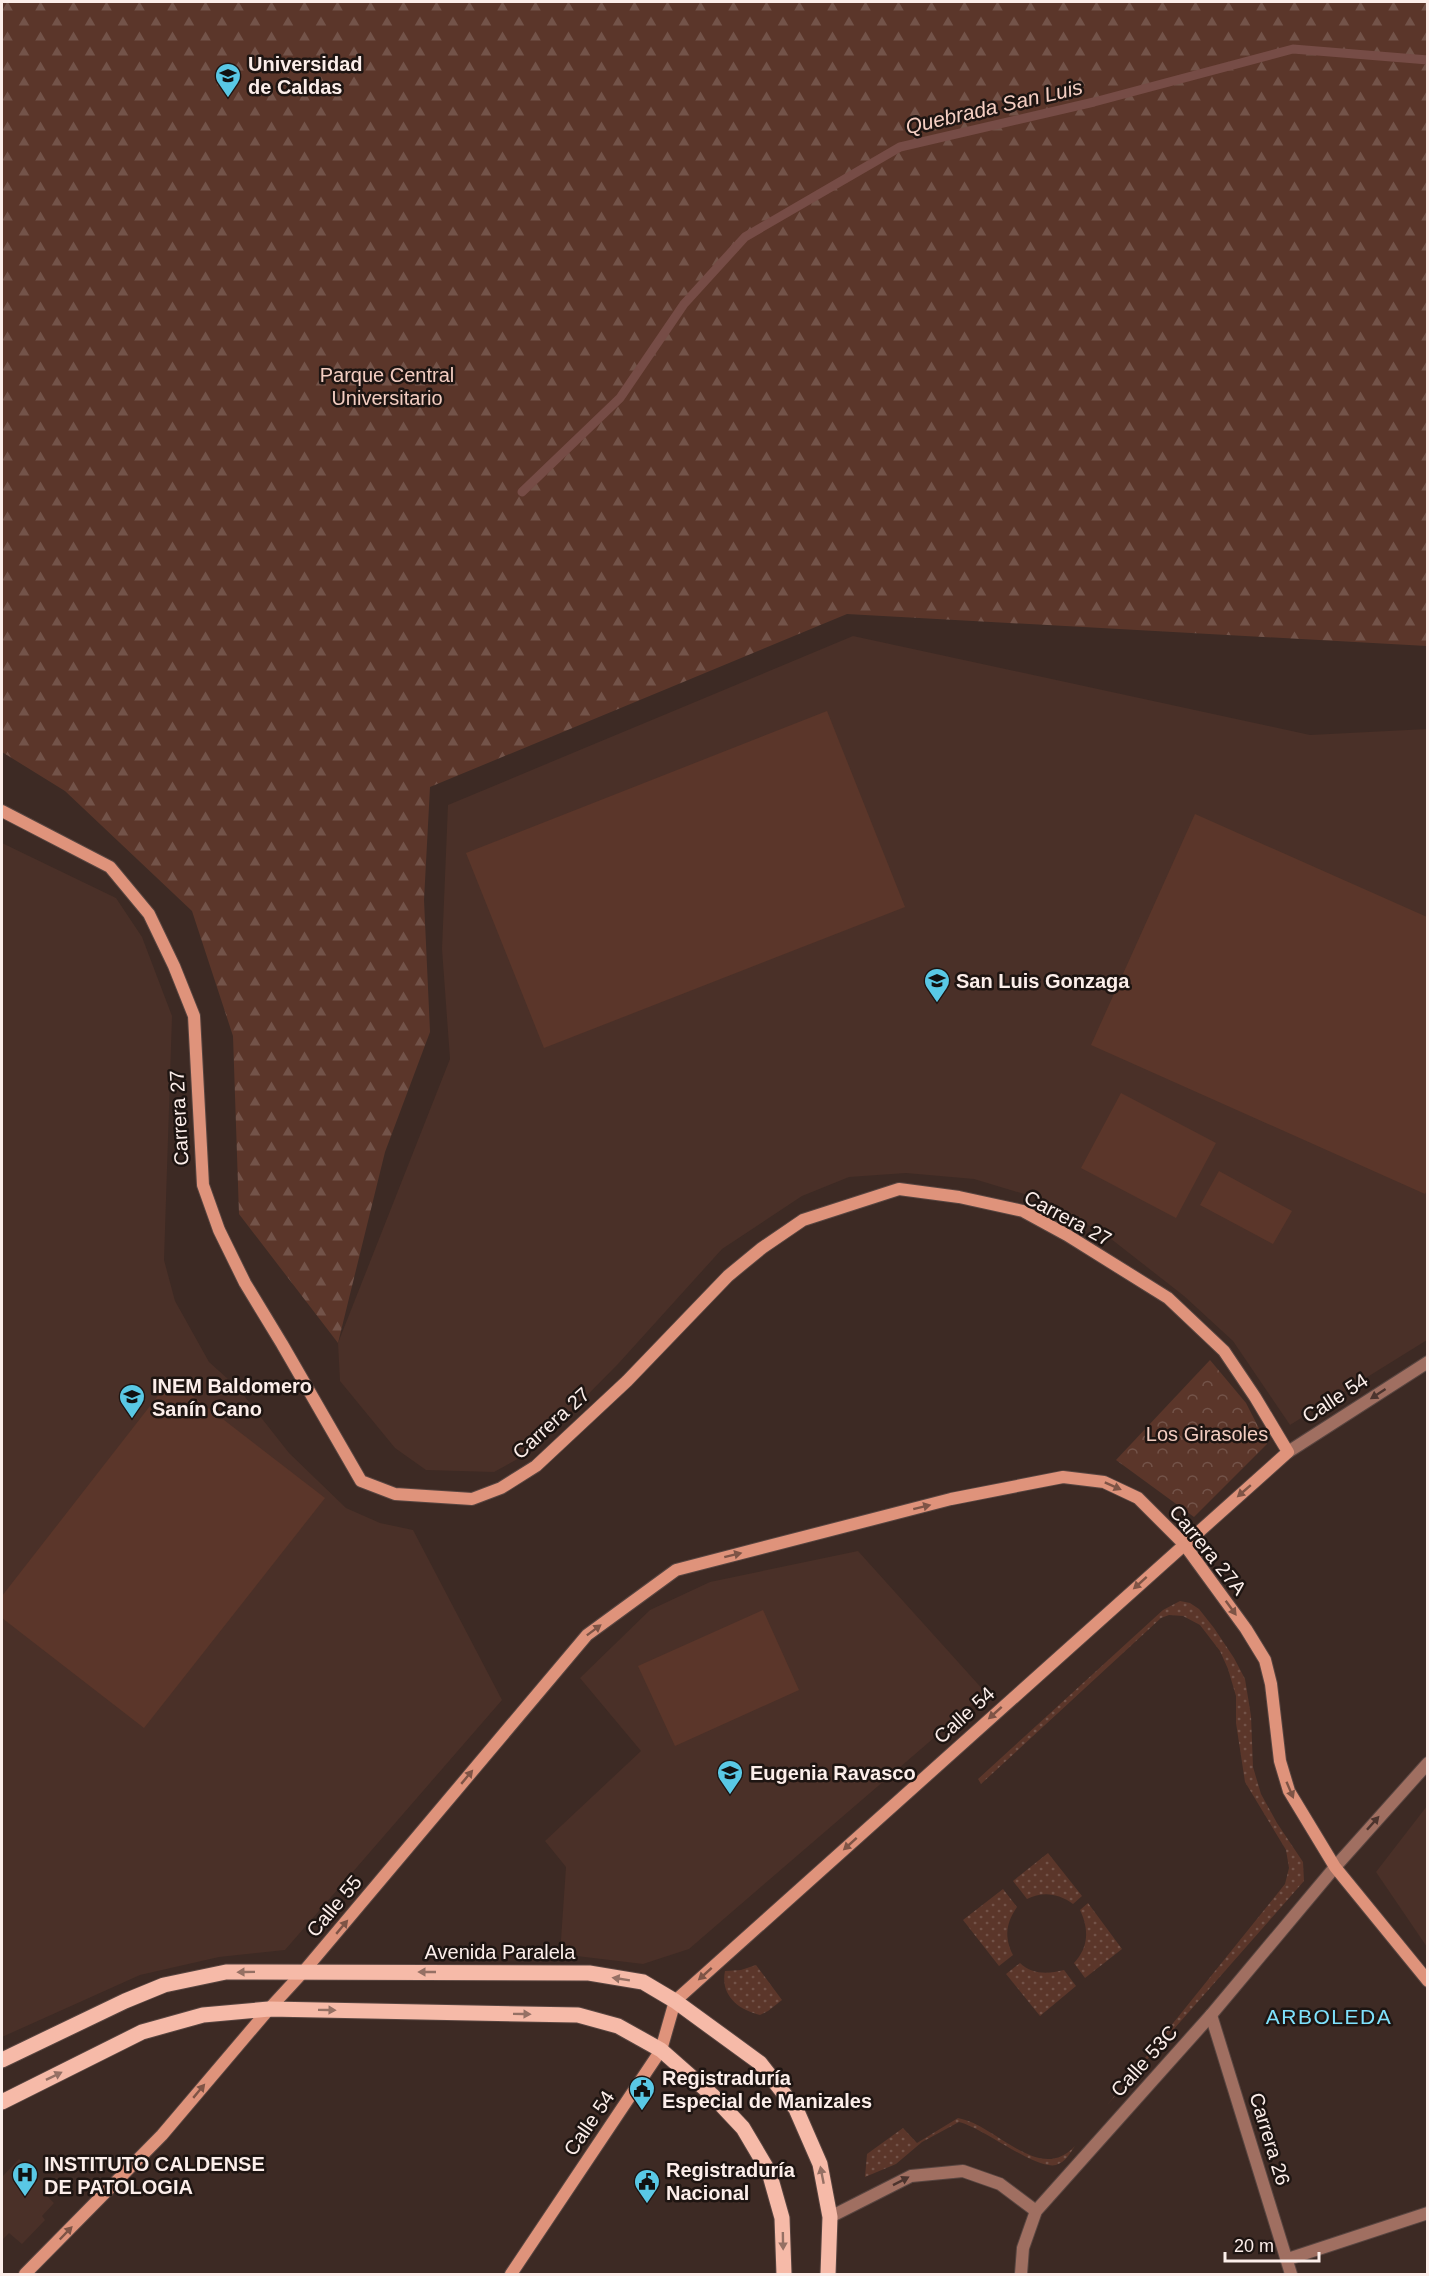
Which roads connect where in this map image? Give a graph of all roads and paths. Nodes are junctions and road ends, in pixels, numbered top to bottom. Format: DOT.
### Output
graph roads {
  1 [pos="2,812"];
  2 [pos="1428,1362"];
  3 [pos="1288,1452"];
  4 [pos="1184,1544"];
  5 [pos="676,1570"];
  6 [pos="1428,1762"];
  7 [pos="1335,1867"];
  8 [pos="304,1971"];
  9 [pos="1428,1981"];
  10 [pos="675,2001"];
  11 [pos="269,2009"];
  12 [pos="1211,2015"];
  13 [pos="661,2050"];
  14 [pos="2,2060"];
  15 [pos="2,2102"];
  16 [pos="1036,2211"];
  17 [pos="1428,2213"];
  18 [pos="830,2217"];
  19 [pos="1287,2259"];
  20 [pos="25,2274"];
  21 [pos="511,2274"];
  22 [pos="784,2274"];
  23 [pos="828,2274"];
  24 [pos="1021,2274"];
  25 [pos="1292,2274"];
  1 -- 3 [label="street, Carrera 27"];
  2 -- 3 [label="street, Calle 54, one-way"];
  3 -- 4 [label="street, Calle 54, one-way"];
  5 -- 4 [label="street, Carrera 27A, one-way"];
  4 -- 7 [label="street, Carrera 27A, one-way"];
  4 -- 10 [label="street, Calle 54, one-way"];
  8 -- 5 [label="street, Calle 55, one-way"];
  7 -- 6 [label="street, Calle 53C, one-way"];
  7 -- 9 [label="street, Carrera 27A"];
  7 -- 12 [label="street, Calle 53C"];
  10 -- 8 [label="main road, Avenida Paralela, one-way"];
  8 -- 11 [label="street, Calle 55"];
  8 -- 14 [label="main road, Avenida Paralela, one-way"];
  10 -- 13 [label="street, Calle 54"];
  18 -- 10 [label="main road, Avenida Paralela, one-way"];
  11 -- 13 [label="main road, one-way"];
  15 -- 11 [label="main road, one-way"];
  20 -- 11 [label="street, Calle 55, one-way"];
  12 -- 16 [label="street, Calle 53C"];
  12 -- 19 [label="street, Carrera 26"];
  13 -- 21 [label="street, Calle 54"];
  13 -- 22 [label="main road, one-way"];
  18 -- 16 [label="street, one-way"];
  16 -- 24 [label="street"];
  17 -- 19 [label="street"];
  18 -- 23 [label="main road, Avenida Paralela"];
  19 -- 25 [label="street, Carrera 26"];
}
